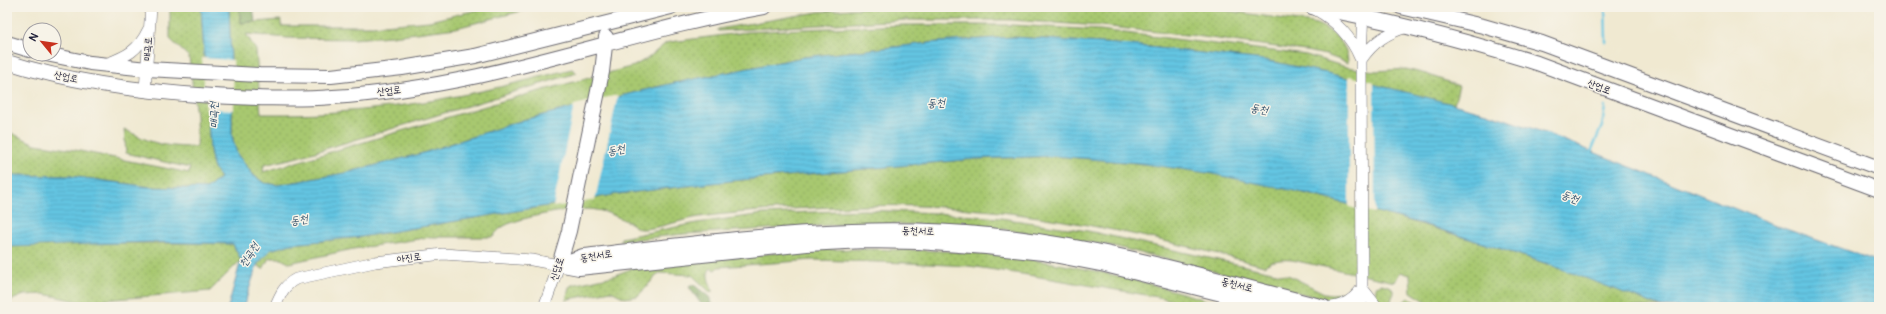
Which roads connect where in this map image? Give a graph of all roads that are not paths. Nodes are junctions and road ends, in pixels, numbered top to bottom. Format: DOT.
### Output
graph roads {
  1 [pos="151,7"];
  2 [pos="671,7"];
  3 [pos="764,7"];
  4 [pos="1312,7"];
  5 [pos="1401,7"];
  6 [pos="1418,9"];
  7 [pos="1363,12"];
  8 [pos="607,22"];
  9 [pos="150,26"];
  10 [pos="1407,27"];
  11 [pos="7,43"];
  12 [pos="606,44"];
  13 [pos="22,48"];
  14 [pos="62,57"];
  15 [pos="1361,61"];
  16 [pos="7,62"];
  17 [pos="105,65"];
  18 [pos="147,69"];
  19 [pos="145,90"];
  20 [pos="1879,168"];
  21 [pos="1879,190"];
  22 [pos="558,265"];
  23 [pos="1362,288"];
  24 [pos="276,307"];
  25 [pos="544,307"];
  26 [pos="1274,307"];
  27 [pos="1324,307"];
  28 [pos="1331,307"];
  29 [pos="1361,307"];
  30 [pos="1377,307"];
  1 -- 9 [label="street, 매곡로"];
  2 -- 8 [label="main road, 산업로"];
  3 -- 12 [label="main road, 산업로"];
  4 -- 7 [label="main road, 산업로"];
  4 -- 15 [label="street"];
  5 -- 6 [label="main road"];
  6 -- 20 [label="main road"];
  7 -- 10 [label="main road, 산업로"];
  7 -- 15 [label="street"];
  8 -- 12 [label="main road, 신답로"];
  8 -- 18 [label="main road, 산업로"];
  9 -- 17 [label="street"];
  9 -- 18 [label="street, 매곡로"];
  10 -- 15 [label="street"];
  10 -- 21 [label="main road, 산업로"];
  11 -- 13 [label="main road"];
  12 -- 19 [label="main road, 산업로"];
  12 -- 22 [label="main road, 신답로"];
  14 -- 17 [label="main road, 산업로"];
  15 -- 23 [label="street"];
  16 -- 19 [label="main road, 산업로"];
  17 -- 18 [label="main road, 산업로"];
  18 -- 19 [label="street, 매곡로"];
  22 -- 24 [label="street, 아진로"];
  22 -- 25 [label="street, 신답로"];
  22 -- 26 [label="main road, 동천서로"];
  22 -- 27 [label="main road, 동천서로"];
  23 -- 28 [label="street"];
  23 -- 29 [label="street"];
  23 -- 30 [label="street"];
}
